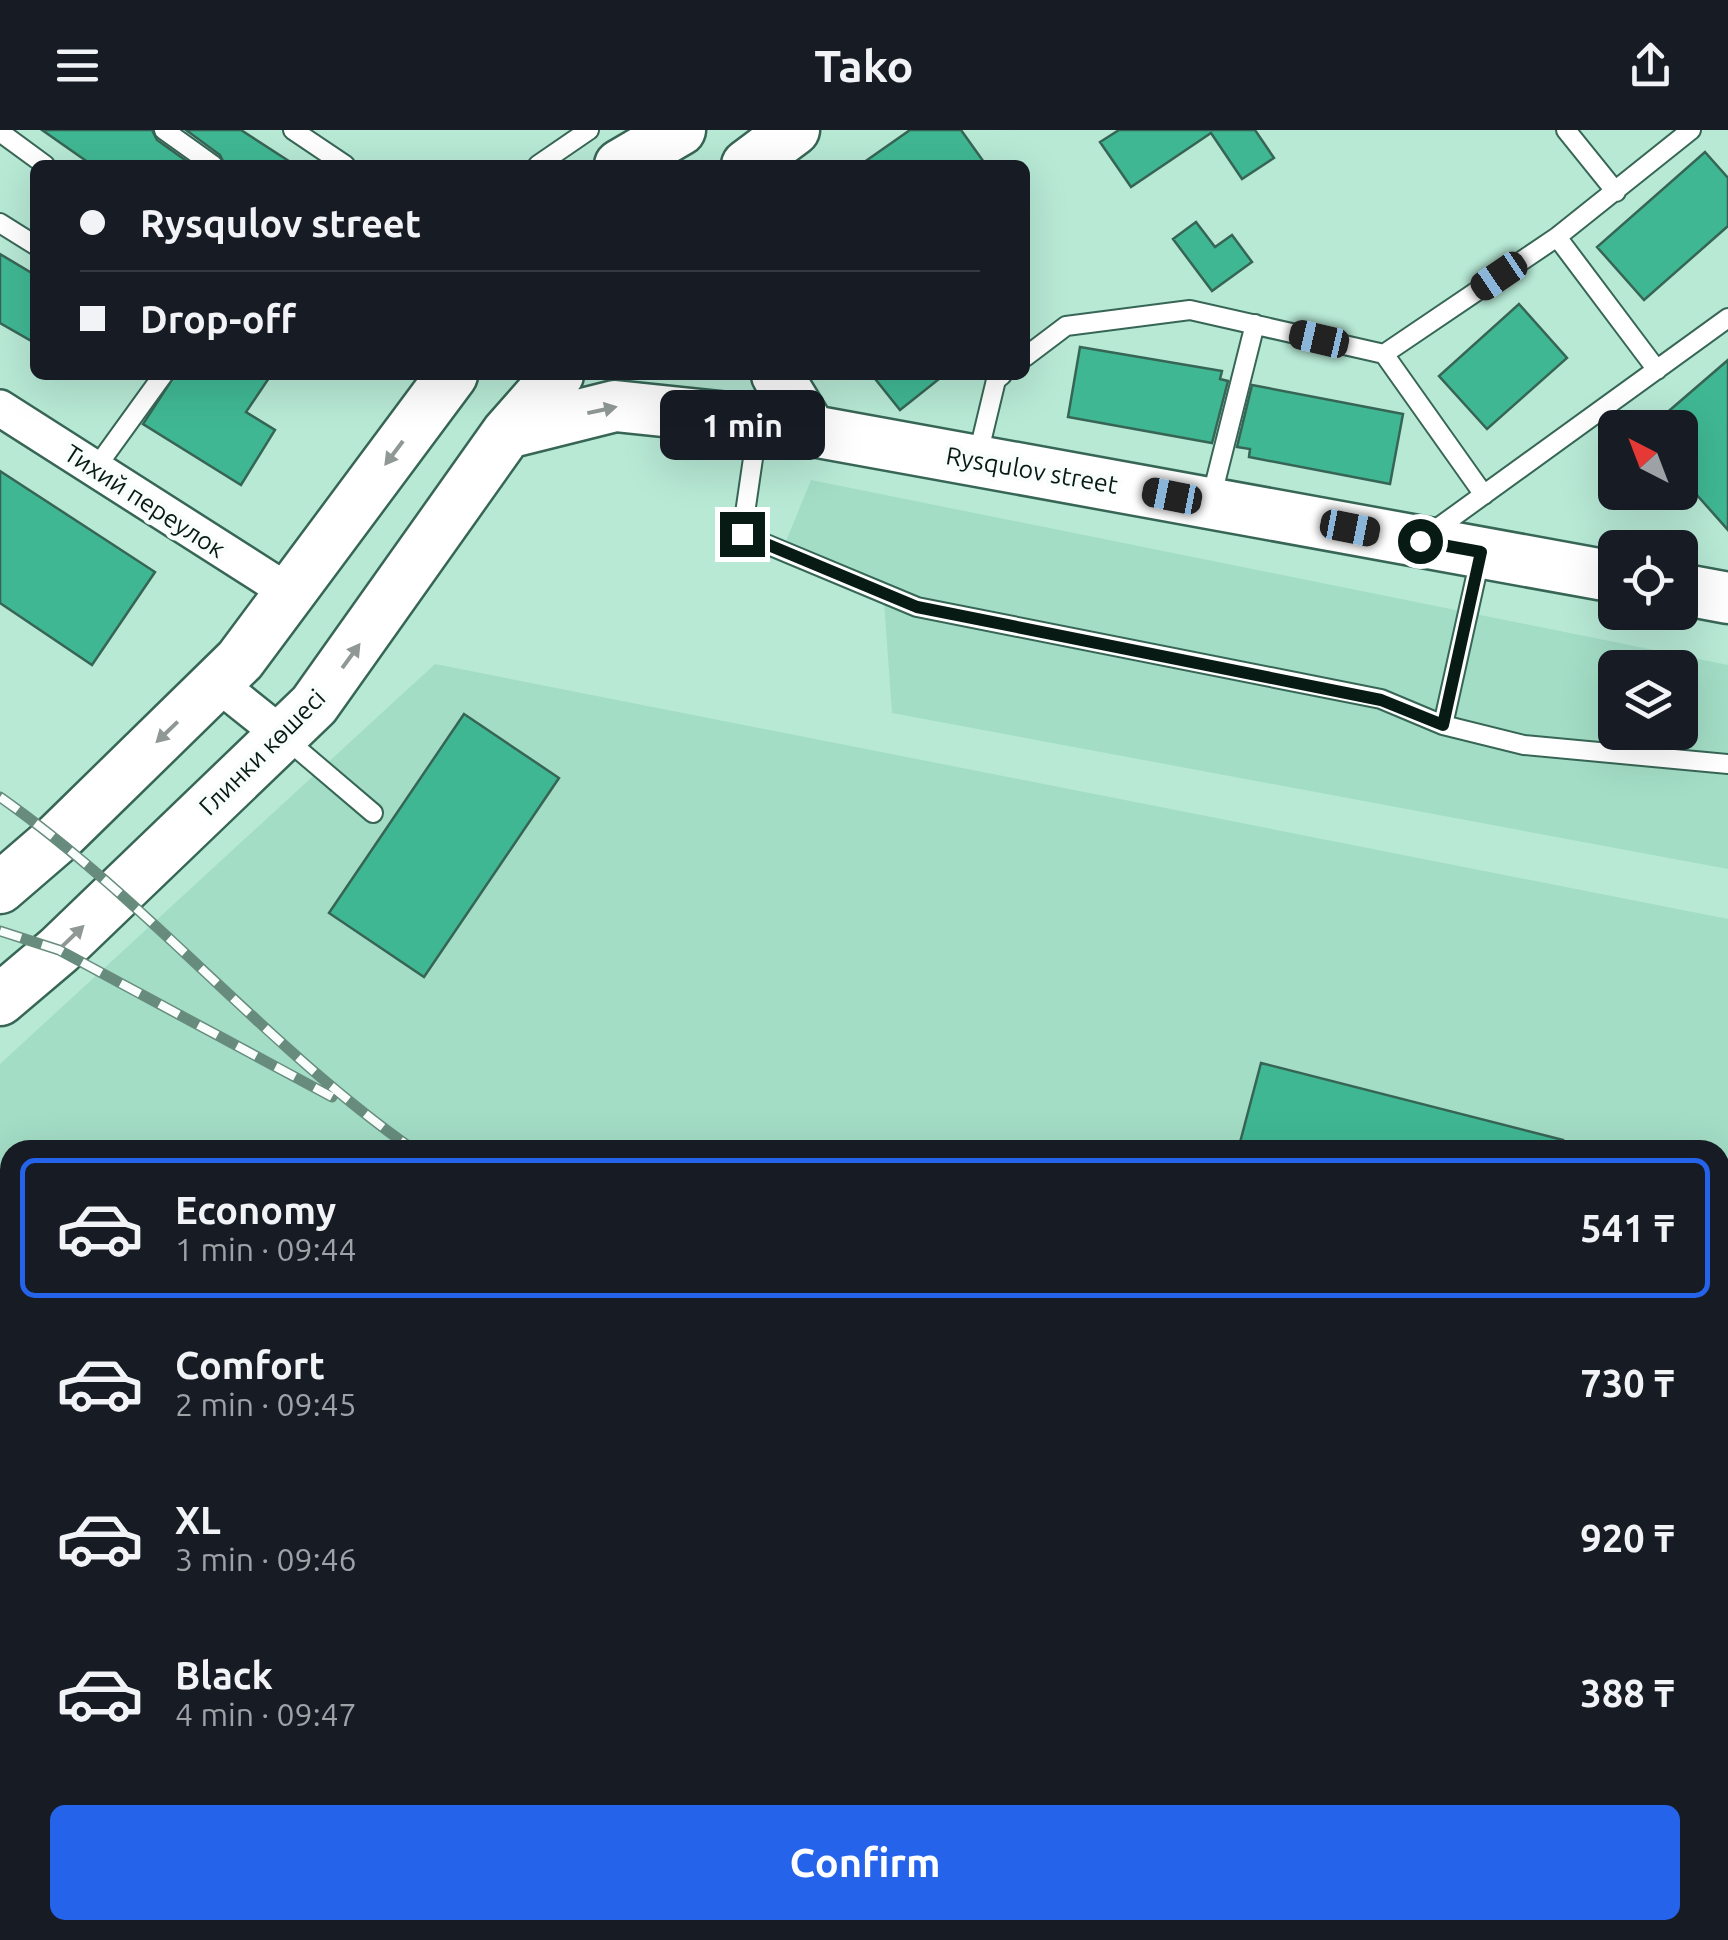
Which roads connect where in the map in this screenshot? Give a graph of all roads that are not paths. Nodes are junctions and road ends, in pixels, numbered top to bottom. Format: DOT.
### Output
graph roads {
  1 [pos="164,130"];
  2 [pos="293,130"];
  3 [pos="592,130"];
  4 [pos="680,130"];
  5 [pos="794,130"];
  6 [pos="1566,130"];
  7 [pos="1690,130"];
  8 [pos="0,132"];
  9 [pos="38,160"];
  10 [pos="206,160"];
  11 [pos="338,160"];
  12 [pos="546,160"];
  13 [pos="617,160"];
  14 [pos="629,160"];
  15 [pos="754,160"];
  16 [pos="1616,192"];
  17 [pos="0,223"];
  18 [pos="1557,237"];
  19 [pos="30,242"];
  20 [pos="1728,318"];
  21 [pos="1255,324"];
  22 [pos="1030,353"];
  23 [pos="1384,354"];
  24 [pos="1658,370"];
  25 [pos="153,380"];
  26 [pos="159,380"];
  27 [pos="448,380"];
  28 [pos="554,380"];
  29 [pos="780,380"];
  30 [pos="996,380"];
  31 [pos="148,396"];
  32 [pos="0,408"];
  33 [pos="758,421"];
  34 [pos="810,429"];
  35 [pos="507,433"];
  36 [pos="976,460"];
  37 [pos="94,468"];
  38 [pos="1484,495"];
  39 [pos="1210,503"];
  40 [pos="1420,541"];
  41 [pos="1481,552"];
  42 [pos="1598,574"];
  43 [pos="1698,592"];
  44 [pos="290,594"];
  45 [pos="1728,598"];
  46 [pos="216,683"];
  47 [pos="1443,725"];
  48 [pos="282,735"];
  49 [pos="1728,764"];
  50 [pos="373,812"];
  51 [pos="0,888"];
  52 [pos="0,1000"];
  1 -- 10 [label="lane"];
  2 -- 11 [label="lane"];
  3 -- 12 [label="lane"];
  3 -- 13 [label="main road"];
  4 -- 14 [label="main road"];
  5 -- 15 [label="main road"];
  6 -- 16 [label="lane"];
  7 -- 16 [label="lane"];
  8 -- 9 [label="lane"];
  16 -- 18 [label="lane"];
  17 -- 19 [label="lane"];
  18 -- 23 [label="lane"];
  18 -- 24 [label="lane"];
  20 -- 24 [label="lane"];
  21 -- 22 [label="lane"];
  21 -- 23 [label="lane"];
  21 -- 39 [label="lane"];
  23 -- 38 [label="lane"];
  24 -- 38 [label="lane"];
  25 -- 31 [label="lane"];
  26 -- 31 [label="lane"];
  27 -- 44 [label="main road, one-way"];
  28 -- 35 [label="main road, Глинки көшесі"];
  29 -- 34 [label="main road"];
  30 -- 36 [label="lane"];
  31 -- 37 [label="lane"];
  32 -- 37 [label="street, Тихий переулок"];
  33 -- 34 [label="main road, Rysqulov street"];
  35 -- 33 [label="main road, Rysqulov street, one-way"];
  33 -- 47 [label="lane"];
  34 -- 36 [label="main road, Rysqulov street"];
  48 -- 35 [label="main road, Глинки көшесі, one-way"];
  36 -- 39 [label="main road, Rysqulov street"];
  37 -- 44 [label="street, Тихий переулок"];
  38 -- 40 [label="lane"];
  39 -- 40 [label="main road, Rysqulov street"];
  40 -- 41 [label="main road, Rysqulov street"];
  41 -- 42 [label="main road, Rysqulov street"];
  41 -- 47 [label="lane"];
  43 -- 45 [label="main road"];
  44 -- 46 [label="main road"];
  46 -- 48 [label="street"];
  46 -- 51 [label="main road, one-way"];
  47 -- 49 [label="lane"];
  48 -- 50 [label="lane"];
  52 -- 48 [label="main road, Глинки көшесі, one-way"];
}
